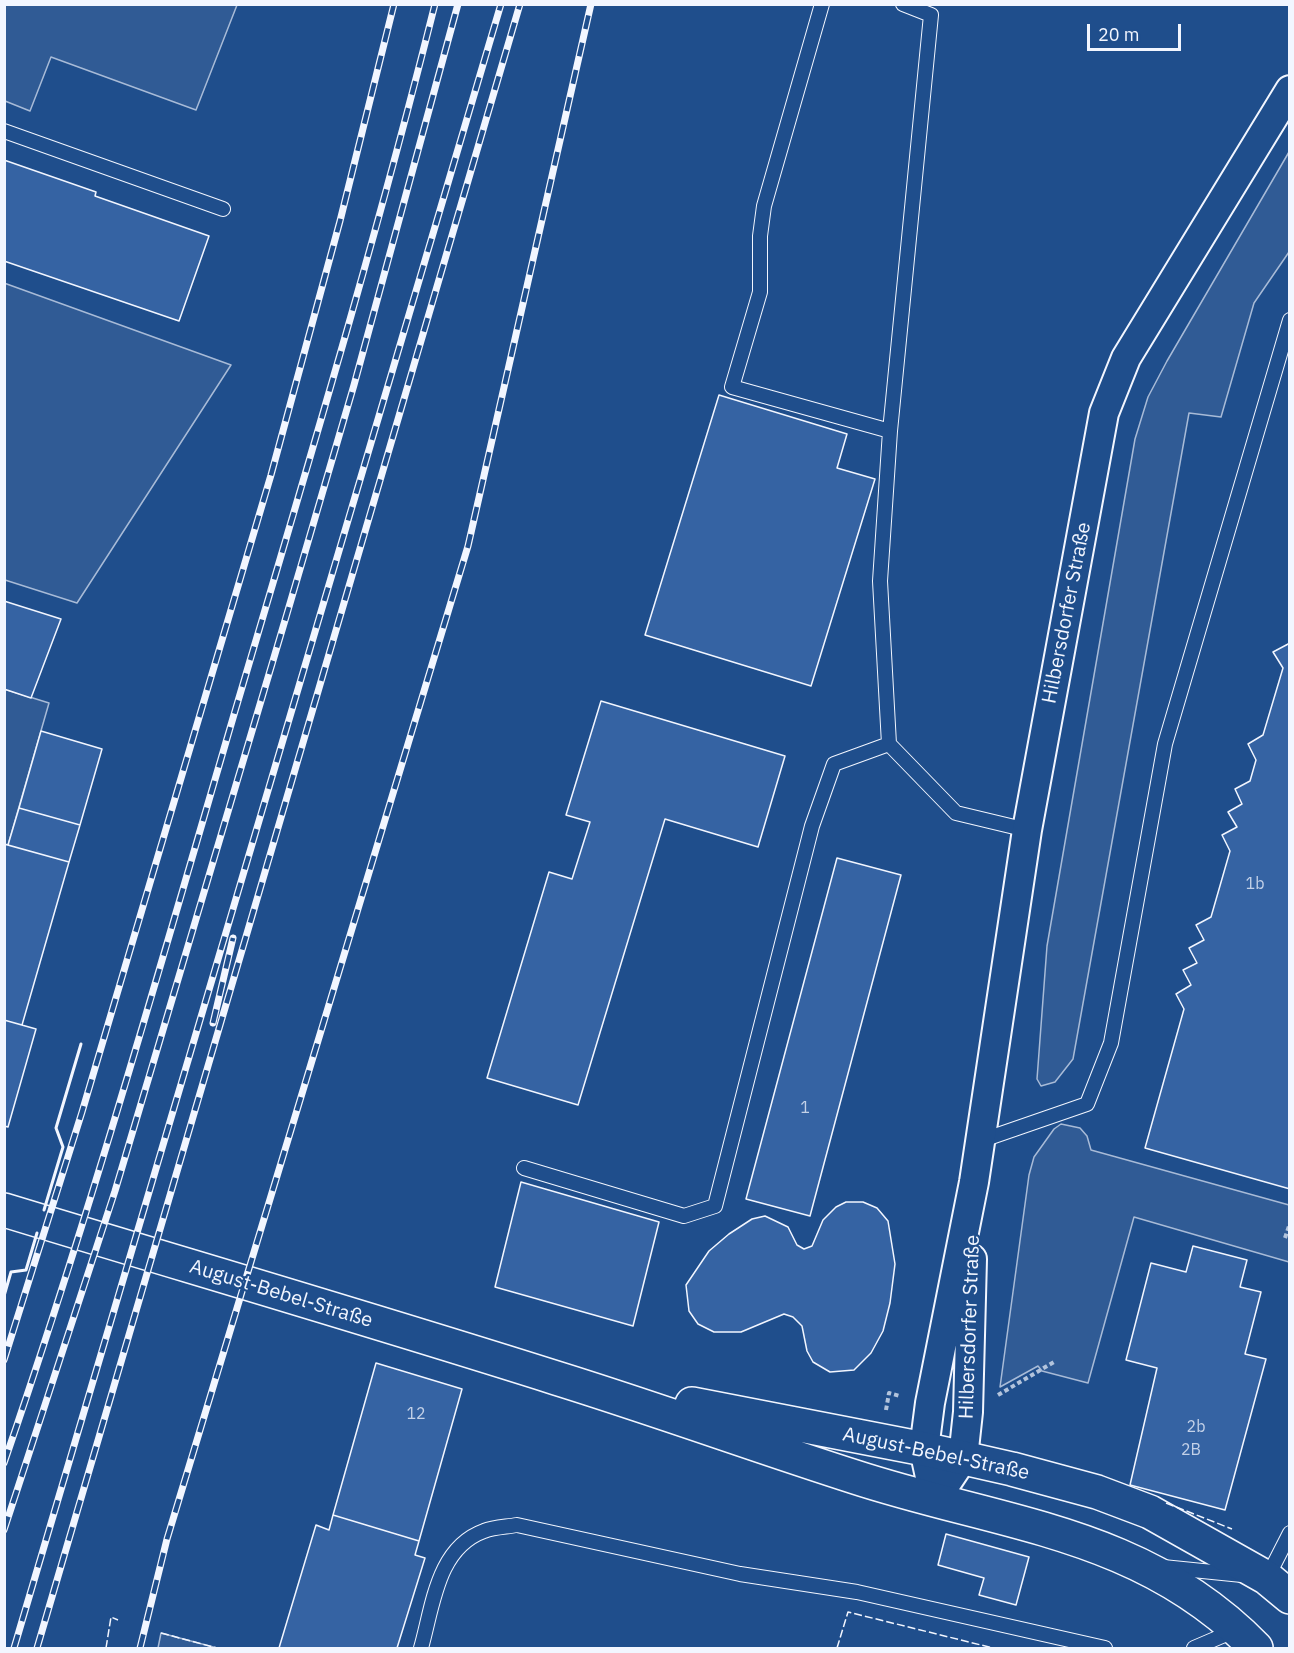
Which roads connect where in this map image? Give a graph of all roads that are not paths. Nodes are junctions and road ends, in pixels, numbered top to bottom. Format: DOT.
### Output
graph roads {
  1 [pos="822,4"];
  2 [pos="903,4"];
  3 [pos="1290,90"];
  4 [pos="4,131"];
  5 [pos="223,209"];
  6 [pos="1290,320"];
  7 [pos="890,431"];
  8 [pos="889,744"];
  9 [pos="1027,830"];
  10 [pos="980,1141"];
  11 [pos="524,1168"];
  12 [pos="974,1182"];
  13 [pos="4,1210"];
  14 [pos="558,1378"];
  15 [pos="924,1449"];
  16 [pos="963,1458"];
  17 [pos="935,1500"];
  18 [pos="1290,1533"];
  19 [pos="1143,1564"];
  20 [pos="1278,1587"];
  21 [pos="1246,1639"];
  22 [pos="421,1648"];
  23 [pos="1106,1648"];
  24 [pos="1194,1648"];
  1 -- 7 [label="lane"];
  2 -- 7 [label="lane"];
  3 -- 9 [label="street, Hilbersdorfer Straße"];
  4 -- 5 [label="lane"];
  6 -- 10 [label="lane"];
  7 -- 8 [label="lane"];
  8 -- 9 [label="lane"];
  8 -- 11 [label="lane"];
  9 -- 10 [label="street, Hilbersdorfer Straße"];
  10 -- 12 [label="street, Hilbersdorfer Straße"];
  12 -- 15 [label="street, Hilbersdorfer Straße"];
  12 -- 16 [label="street, Hilbersdorfer Straße"];
  13 -- 14 [label="main road, August-Bebel-Straße"];
  14 -- 15 [label="main road, August-Bebel-Straße"];
  14 -- 17 [label="main road, August-Bebel-Straße"];
  15 -- 16 [label="main road, August-Bebel-Straße"];
  15 -- 17 [label="street, Hilbersdorfer Straße"];
  16 -- 17 [label="street, Hilbersdorfer Straße"];
  16 -- 20 [label="main road, August-Bebel-Straße"];
  17 -- 19 [label="main road, August-Bebel-Straße"];
  18 -- 20 [label="lane"];
  19 -- 20 [label="lane"];
  19 -- 21 [label="main road, August-Bebel-Straße"];
  21 -- 24 [label="lane"];
  22 -- 23 [label="lane"];
}
